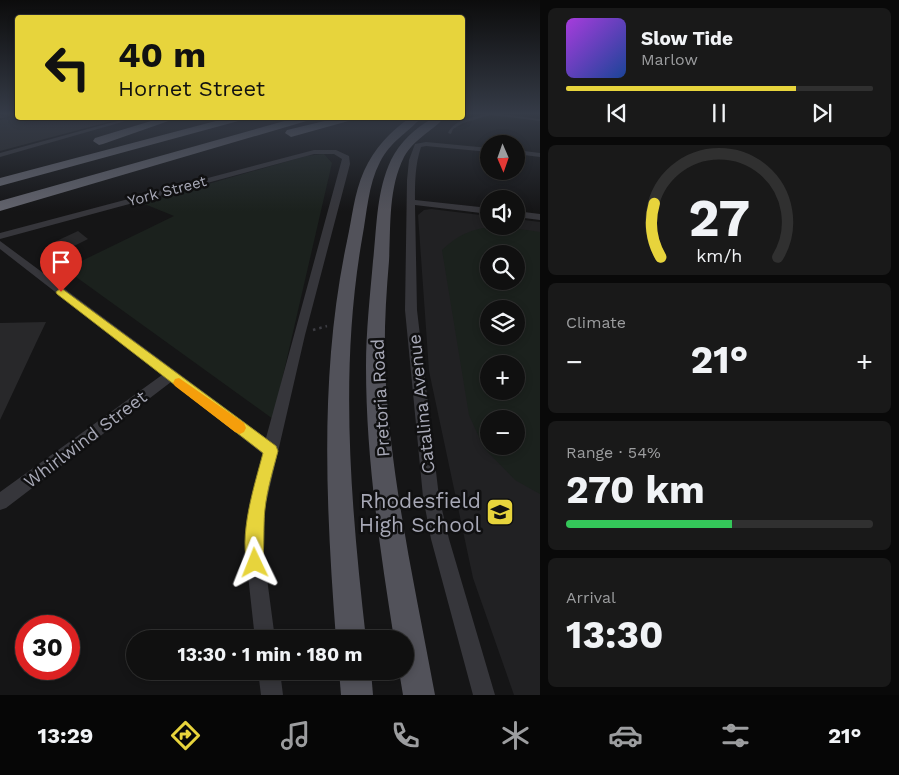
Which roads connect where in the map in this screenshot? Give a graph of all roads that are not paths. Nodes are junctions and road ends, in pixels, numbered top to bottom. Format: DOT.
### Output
graph roads {
  1 [pos="34,145"];
  2 [pos="87,145"];
  3 [pos="136,145"];
  4 [pos="212,145"];
  5 [pos="245,145"];
  6 [pos="384,145"];
  7 [pos="407,145"];
  8 [pos="420,145"];
  9 [pos="441,145"];
  10 [pos="480,149"];
  11 [pos="525,153"];
  12 [pos="0,155"];
  13 [pos="540,155"];
  14 [pos="0,170"];
  15 [pos="0,182"];
  16 [pos="52,192"];
  17 [pos="411,202"];
  18 [pos="0,206"];
  19 [pos="480,210"];
  20 [pos="525,215"];
  21 [pos="540,217"];
  22 [pos="0,236"];
  23 [pos="0,244"];
  24 [pos="170,376"];
  25 [pos="271,451"];
  26 [pos="0,502"];
  27 [pos="264,630"];
  28 [pos="351,630"];
  29 [pos="270,680"];
  30 [pos="356,680"];
  31 [pos="272,695"];
  32 [pos="357,695"];
  33 [pos="419,695"];
  34 [pos="484,695"];
  1 -- 12 [label="street"];
  2 -- 14 [label="highway"];
  3 -- 15 [label="highway"];
  4 -- 16 [label="highway"];
  5 -- 16 [label="highway"];
  6 -- 28 [label="main road, Pretoria Road"];
  7 -- 33 [label="main road, Pretoria Road"];
  8 -- 17 [label="street, Catalina Avenue"];
  9 -- 10 [label="street, Catalina Avenue"];
  11 -- 13 [label="street"];
  16 -- 18 [label="highway"];
  17 -- 19 [label="street"];
  17 -- 34 [label="street, Catalina Avenue"];
  20 -- 21 [label="street"];
  22 -- 25 [label="street, York Street"];
  23 -- 24 [label="street"];
  24 -- 25 [label="street"];
  24 -- 26 [label="street, Whirlwind Street"];
  25 -- 27 [label="street"];
  29 -- 31 [label="street"];
  30 -- 32 [label="main road"];
}
